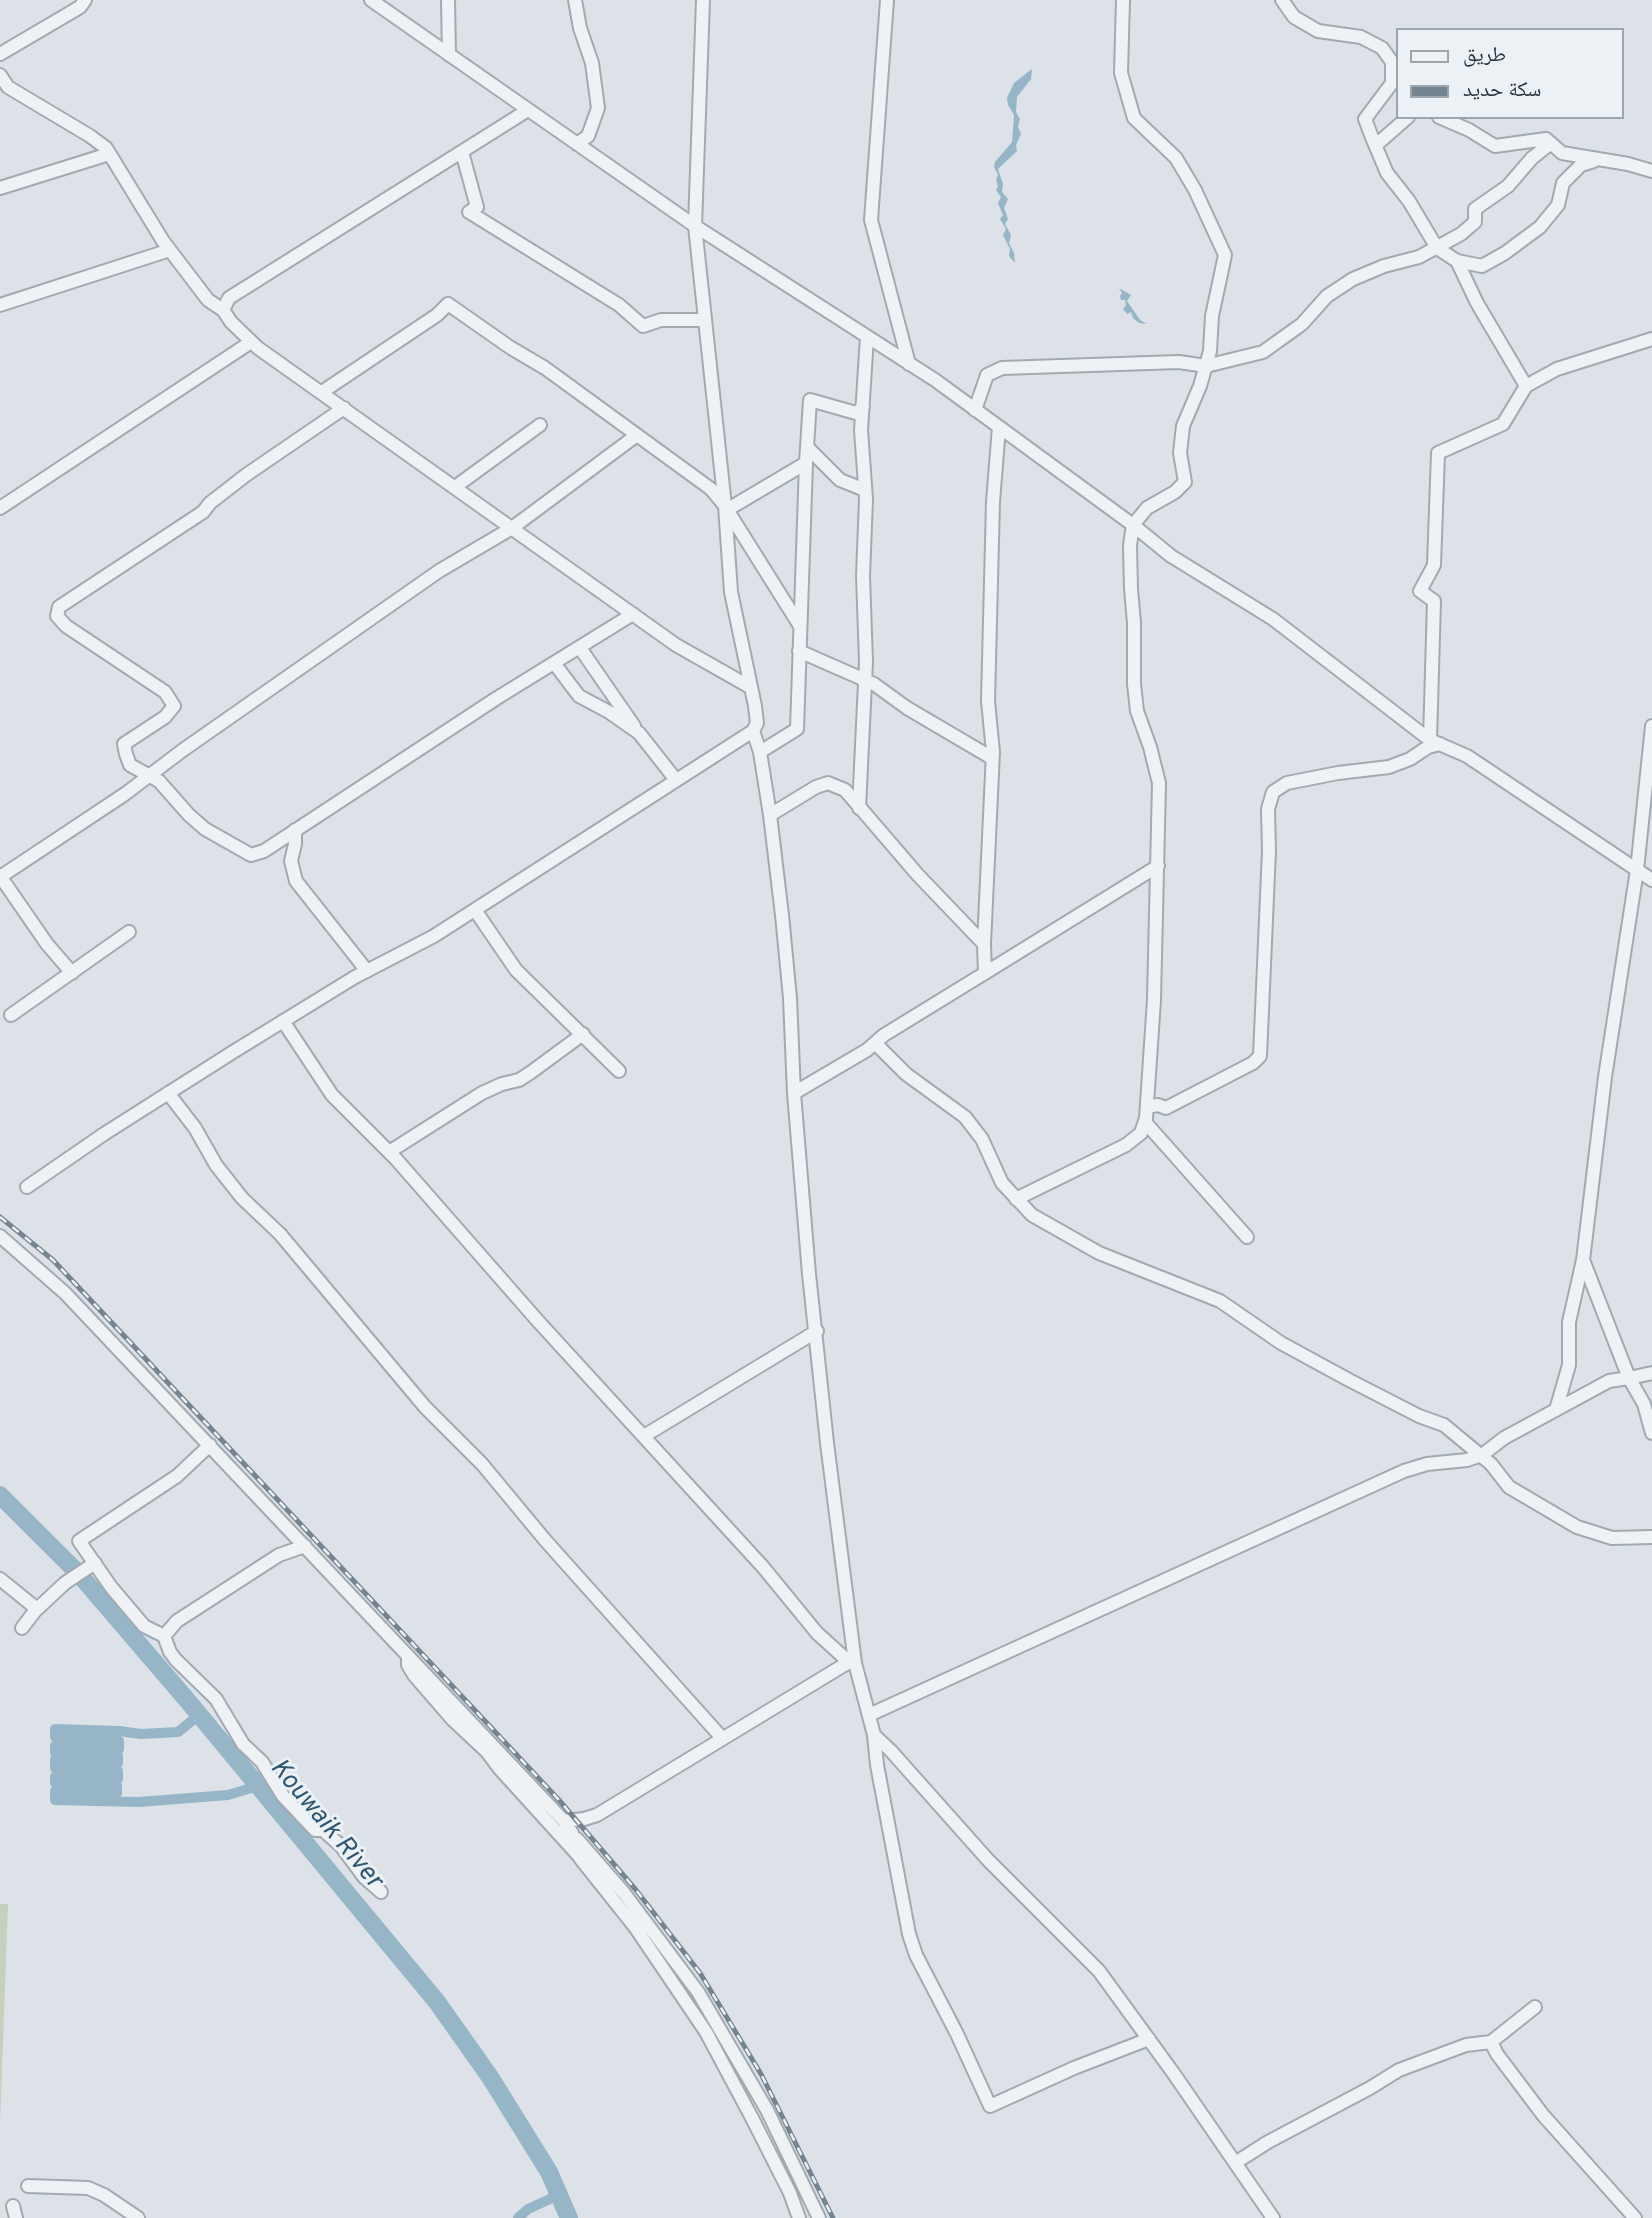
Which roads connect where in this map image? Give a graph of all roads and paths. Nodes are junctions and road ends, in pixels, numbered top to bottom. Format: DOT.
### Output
graph roads {
  1 [pos="85,0"];
  2 [pos="371,0"];
  3 [pos="448,0"];
  4 [pos="575,0"];
  5 [pos="703,0"];
  6 [pos="887,0"];
  7 [pos="1123,0"];
  8 [pos="1282,0"];
  9 [pos="0,54"];
  10 [pos="449,55"];
  11 [pos="0,75"];
  12 [pos="528,110"];
  13 [pos="1406,119"];
  14 [pos="1444,119"];
  15 [pos="1551,143"];
  16 [pos="576,144"];
  17 [pos="1376,145"];
  18 [pos="462,152"];
  19 [pos="109,154"];
  20 [pos="1598,160"];
  21 [pos="1652,171"];
  22 [pos="0,188"];
  23 [pos="695,226"];
  24 [pos="1437,248"];
  25 [pos="170,250"];
  26 [pos="1457,261"];
  27 [pos="0,305"];
  28 [pos="223,310"];
  29 [pos="705,320"];
  30 [pos="867,337"];
  31 [pos="1652,339"];
  32 [pos="251,342"];
  33 [pos="909,364"];
  34 [pos="1206,366"];
  35 [pos="1526,386"];
  36 [pos="322,393"];
  37 [pos="863,407"];
  38 [pos="344,408"];
  39 [pos="975,410"];
  40 [pos="540,425"];
  41 [pos="999,427"];
  42 [pos="637,435"];
  43 [pos="807,447"];
  44 [pos="806,463"];
  45 [pos="455,487"];
  46 [pos="865,490"];
  47 [pos="725,506"];
  48 [pos="0,508"];
  49 [pos="1133,524"];
  50 [pos="512,528"];
  51 [pos="633,614"];
  52 [pos="800,626"];
  53 [pos="580,648"];
  54 [pos="799,651"];
  55 [pos="554,663"];
  56 [pos="865,680"];
  57 [pos="750,687"];
  58 [pos="1652,726"];
  59 [pos="753,731"];
  60 [pos="639,733"];
  61 [pos="1435,742"];
  62 [pos="760,752"];
  63 [pos="992,758"];
  64 [pos="150,775"];
  65 [pos="676,780"];
  66 [pos="859,808"];
  67 [pos="770,815"];
  68 [pos="295,830"];
  69 [pos="1157,866"];
  70 [pos="1637,870"];
  71 [pos="0,876"];
  72 [pos="1652,880"];
  73 [pos="475,910"];
  74 [pos="129,932"];
  75 [pos="984,944"];
  76 [pos="368,971"];
  77 [pos="72,972"];
  78 [pos="985,973"];
  79 [pos="11,1015"];
  80 [pos="282,1021"];
  81 [pos="583,1034"];
  82 [pos="875,1043"];
  83 [pos="619,1071"];
  84 [pos="168,1093"];
  85 [pos="794,1093"];
  86 [pos="1147,1107"];
  87 [pos="1144,1122"];
  88 [pos="389,1152"];
  89 [pos="27,1188"];
  90 [pos="1016,1199"];
  91 [pos="0,1236"];
  92 [pos="1247,1237"];
  93 [pos="1583,1260"];
  94 [pos="817,1331"];
  95 [pos="1652,1373"];
  96 [pos="1629,1378"];
  97 [pos="1556,1410"];
  98 [pos="1652,1433"];
  99 [pos="644,1436"];
  100 [pos="210,1445"];
  101 [pos="1482,1455"];
  102 [pos="1652,1537"];
  103 [pos="305,1546"];
  104 [pos="95,1563"];
  105 [pos="0,1579"];
  106 [pos="37,1609"];
  107 [pos="22,1628"];
  108 [pos="164,1636"];
  109 [pos="408,1654"];
  110 [pos="852,1662"];
  111 [pos="869,1715"];
  112 [pos="874,1735"];
  113 [pos="484,1736"];
  114 [pos="722,1738"];
  115 [pos="487,1752"];
  116 [pos="899,1760"];
  117 [pos="879,1773"];
  118 [pos="564,1821"];
  119 [pos="572,1833"];
  120 [pos="580,1858"];
  121 [pos="381,1892"];
  122 [pos="1535,2007"];
  123 [pos="1149,2039"];
  124 [pos="1492,2042"];
  125 [pos="1235,2163"];
  126 [pos="28,2186"];
  127 [pos="138,2218"];
  128 [pos="799,2218"];
  129 [pos="819,2218"];
  130 [pos="1273,2218"];
  131 [pos="1635,2218"];
  1 -- 9 [label="street"];
  2 -- 10 [label="street"];
  3 -- 10 [label="street"];
  4 -- 16 [label="street"];
  5 -- 23 [label="street"];
  6 -- 33 [label="street"];
  7 -- 34 [label="street"];
  8 -- 17 [label="street"];
  10 -- 12 [label="street"];
  11 -- 19 [label="street"];
  12 -- 16 [label="street"];
  12 -- 18 [label="street"];
  13 -- 17 [label="street"];
  14 -- 15 [label="street"];
  15 -- 20 [label="street"];
  15 -- 24 [label="street"];
  16 -- 23 [label="street"];
  17 -- 24 [label="street"];
  18 -- 28 [label="street"];
  18 -- 29 [label="street"];
  19 -- 22 [label="street"];
  19 -- 25 [label="street"];
  20 -- 21 [label="street"];
  20 -- 26 [label="street"];
  23 -- 29 [label="street"];
  23 -- 30 [label="street"];
  24 -- 26 [label="street"];
  24 -- 34 [label="street"];
  25 -- 27 [label="street"];
  25 -- 28 [label="street"];
  26 -- 35 [label="street"];
  28 -- 32 [label="street"];
  29 -- 47 [label="street"];
  30 -- 33 [label="street"];
  30 -- 37 [label="street"];
  31 -- 35 [label="street"];
  32 -- 36 [label="street"];
  32 -- 48 [label="street"];
  33 -- 39 [label="street"];
  34 -- 39 [label="street"];
  34 -- 49 [label="street"];
  35 -- 61 [label="street"];
  36 -- 38 [label="street"];
  36 -- 42 [label="street"];
  37 -- 43 [label="street"];
  37 -- 46 [label="street"];
  38 -- 45 [label="street"];
  38 -- 64 [label="street"];
  39 -- 41 [label="street"];
  40 -- 45 [label="street"];
  41 -- 49 [label="street"];
  41 -- 63 [label="street"];
  42 -- 47 [label="street"];
  42 -- 50 [label="street"];
  43 -- 44 [label="street"];
  43 -- 46 [label="street"];
  44 -- 47 [label="street"];
  44 -- 52 [label="street"];
  45 -- 50 [label="street"];
  46 -- 56 [label="street"];
  47 -- 52 [label="street"];
  47 -- 57 [label="street"];
  49 -- 61 [label="street"];
  49 -- 69 [label="street"];
  50 -- 51 [label="street"];
  50 -- 64 [label="street"];
  51 -- 53 [label="street"];
  51 -- 57 [label="street"];
  52 -- 54 [label="street"];
  53 -- 55 [label="street"];
  53 -- 60 [label="street"];
  54 -- 56 [label="street"];
  54 -- 62 [label="street"];
  55 -- 60 [label="street"];
  55 -- 68 [label="street"];
  56 -- 63 [label="street"];
  56 -- 66 [label="street"];
  57 -- 59 [label="street"];
  58 -- 70 [label="street"];
  59 -- 62 [label="street"];
  59 -- 65 [label="street"];
  60 -- 65 [label="street"];
  61 -- 70 [label="street"];
  61 -- 86 [label="street"];
  62 -- 67 [label="street"];
  63 -- 75 [label="street"];
  64 -- 68 [label="street"];
  64 -- 71 [label="street"];
  65 -- 73 [label="street"];
  66 -- 67 [label="street"];
  66 -- 75 [label="street"];
  67 -- 85 [label="street"];
  68 -- 76 [label="street"];
  69 -- 78 [label="street"];
  69 -- 86 [label="street"];
  70 -- 72 [label="street"];
  70 -- 93 [label="street"];
  71 -- 77 [label="street"];
  73 -- 76 [label="street"];
  73 -- 81 [label="street"];
  74 -- 77 [label="street"];
  75 -- 78 [label="street"];
  76 -- 80 [label="street"];
  77 -- 79 [label="street"];
  78 -- 82 [label="street"];
  80 -- 84 [label="street"];
  80 -- 88 [label="street"];
  81 -- 83 [label="street"];
  81 -- 88 [label="street"];
  82 -- 85 [label="street"];
  82 -- 90 [label="street"];
  84 -- 89 [label="street"];
  84 -- 114 [label="street"];
  85 -- 94 [label="street"];
  86 -- 87 [label="street"];
  87 -- 90 [label="street"];
  87 -- 92 [label="street"];
  88 -- 99 [label="street"];
  90 -- 101 [label="street"];
  91 -- 100 [label="street"];
  93 -- 96 [label="street"];
  93 -- 97 [label="street"];
  94 -- 99 [label="street"];
  94 -- 110 [label="street"];
  95 -- 96 [label="street"];
  96 -- 97 [label="street"];
  96 -- 98 [label="street"];
  97 -- 101 [label="street"];
  99 -- 110 [label="street"];
  100 -- 103 [label="street"];
  100 -- 104 [label="street"];
  101 -- 102 [label="street"];
  101 -- 111 [label="street"];
  103 -- 108 [label="street"];
  103 -- 109 [label="street"];
  104 -- 106 [label="street"];
  104 -- 108 [label="street"];
  105 -- 106 [label="street"];
  106 -- 107 [label="street"];
  108 -- 121 [label="street"];
  109 -- 113 [label="street"];
  109 -- 115 [label="street"];
  110 -- 111 [label="street"];
  110 -- 114 [label="street"];
  111 -- 112 [label="street"];
  112 -- 116 [label="street"];
  112 -- 117 [label="street"];
  113 -- 115 [label="street"];
  113 -- 118 [label="street"];
  114 -- 118 [label="street"];
  115 -- 120 [label="street"];
  116 -- 117 [label="street"];
  116 -- 123 [label="street"];
  117 -- 123 [label="street"];
  118 -- 119 [label="street"];
  119 -- 120 [label="street"];
  119 -- 129 [label="street"];
  120 -- 128 [label="street"];
  122 -- 124 [label="street"];
  123 -- 125 [label="street"];
  124 -- 125 [label="street"];
  124 -- 131 [label="street"];
  125 -- 130 [label="street"];
  126 -- 127 [label="street"];
}
